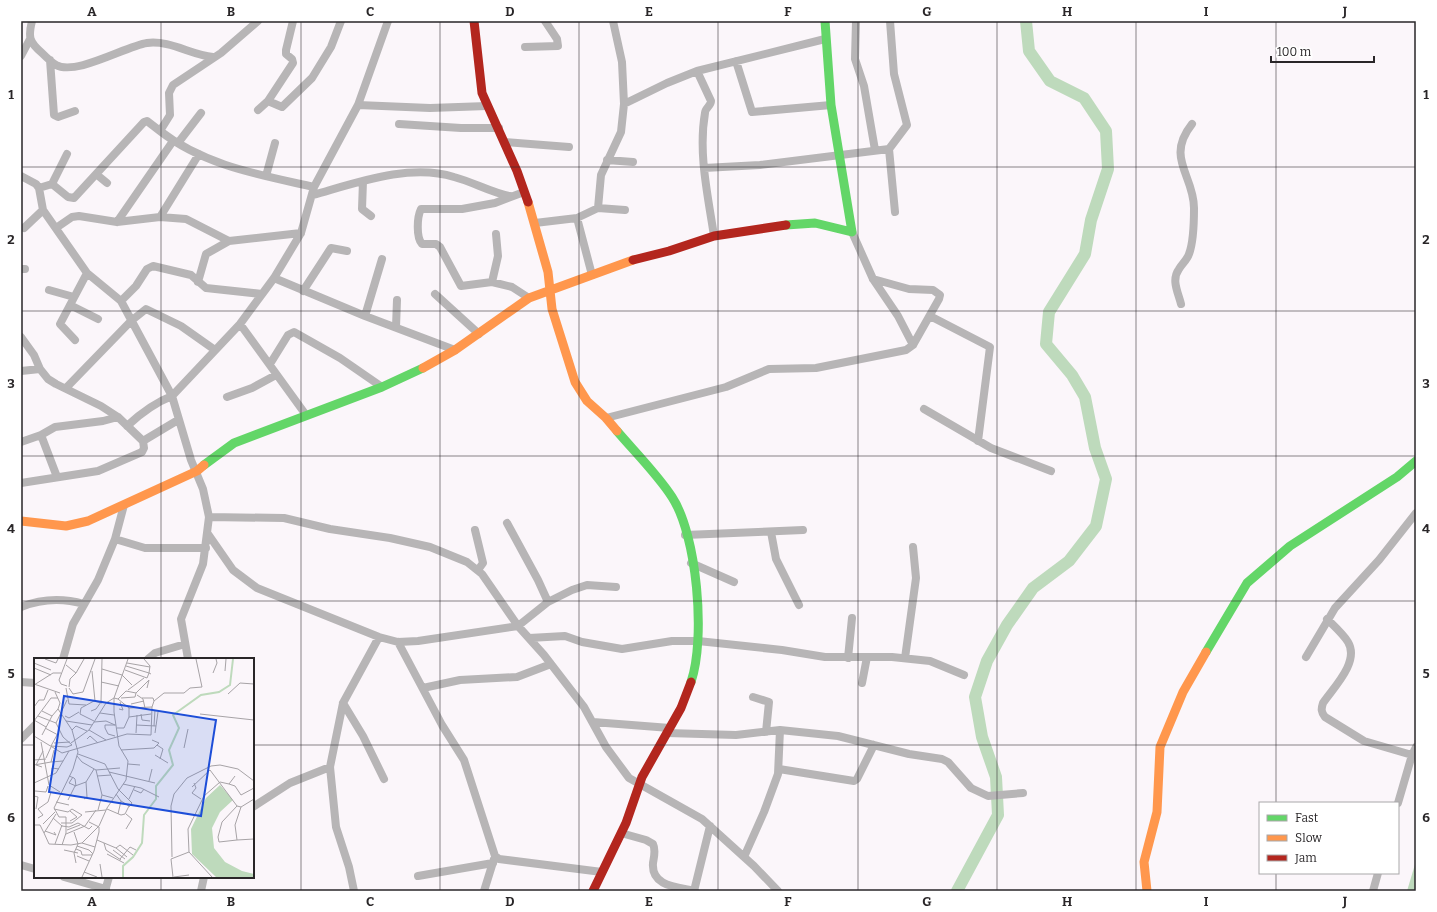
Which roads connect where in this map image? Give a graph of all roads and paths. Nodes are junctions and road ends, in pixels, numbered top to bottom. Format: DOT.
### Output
graph roads {
  1 [pos="32,21"];
  2 [pos="258,21"];
  3 [pos="293,21"];
  4 [pos="341,21"];
  5 [pos="388,21"];
  6 [pos="474,21"];
  7 [pos="545,21"];
  8 [pos="613,21"];
  9 [pos="825,21"];
  10 [pos="856,21"];
  11 [pos="890,21"];
  12 [pos="30,39"];
  13 [pos="825,39"];
  14 [pos="525,47"];
  15 [pos="21,56"];
  16 [pos="213,57"];
  17 [pos="50,60"];
  18 [pos="736,61"];
  19 [pos="697,71"];
  20 [pos="268,101"];
  21 [pos="624,104"];
  22 [pos="358,105"];
  23 [pos="832,105"];
  24 [pos="487,106"];
  25 [pos="258,110"];
  26 [pos="75,111"];
  27 [pos="201,113"];
  28 [pos="399,124"];
  29 [pos="1192,124"];
  30 [pos="499,128"];
  31 [pos="160,131"];
  32 [pos="175,142"];
  33 [pos="505,142"];
  34 [pos="275,143"];
  35 [pos="569,147"];
  36 [pos="889,149"];
  37 [pos="875,150"];
  38 [pos="67,154"];
  39 [pos="199,154"];
  40 [pos="838,156"];
  41 [pos="607,160"];
  42 [pos="633,162"];
  43 [pos="704,168"];
  44 [pos="96,174"];
  45 [pos="21,176"];
  46 [pos="266,176"];
  47 [pos="362,181"];
  48 [pos="107,183"];
  49 [pos="52,184"];
  50 [pos="39,188"];
  51 [pos="314,191"];
  52 [pos="524,192"];
  53 [pos="509,196"];
  54 [pos="598,208"];
  55 [pos="43,210"];
  56 [pos="625,210"];
  57 [pos="895,212"];
  58 [pos="371,216"];
  59 [pos="160,217"];
  60 [pos="577,218"];
  61 [pos="117,222"];
  62 [pos="535,223"];
  63 [pos="24,228"];
  64 [pos="56,228"];
  65 [pos="852,232"];
  66 [pos="301,233"];
  67 [pos="496,234"];
  68 [pos="714,236"];
  69 [pos="229,241"];
  70 [pos="347,250"];
  71 [pos="382,259"];
  72 [pos="87,272"];
  73 [pos="592,276"];
  74 [pos="274,278"];
  75 [pos="873,279"];
  76 [pos="198,282"];
  77 [pos="492,282"];
  78 [pos="49,290"];
  79 [pos="303,291"];
  80 [pos="550,291"];
  81 [pos="262,294"];
  82 [pos="435,294"];
  83 [pos="74,297"];
  84 [pos="528,298"];
  85 [pos="397,300"];
  86 [pos="121,301"];
  87 [pos="1181,304"];
  88 [pos="70,305"];
  89 [pos="366,316"];
  90 [pos="930,316"];
  91 [pos="98,319"];
  92 [pos="131,321"];
  93 [pos="240,324"];
  94 [pos="396,327"];
  95 [pos="479,334"];
  96 [pos="21,337"];
  97 [pos="74,340"];
  98 [pos="913,345"];
  99 [pos="215,350"];
  100 [pos="455,350"];
  101 [pos="270,364"];
  102 [pos="40,369"];
  103 [pos="21,370"];
  104 [pos="276,375"];
  105 [pos="382,387"];
  106 [pos="66,388"];
  107 [pos="172,396"];
  108 [pos="227,397"];
  109 [pos="924,409"];
  110 [pos="306,415"];
  111 [pos="118,417"];
  112 [pos="606,418"];
  113 [pos="178,420"];
  114 [pos="127,426"];
  115 [pos="41,435"];
  116 [pos="143,441"];
  117 [pos="978,441"];
  118 [pos="21,442"];
  119 [pos="1416,461"];
  120 [pos="197,471"];
  121 [pos="1051,471"];
  122 [pos="57,477"];
  123 [pos="21,482"];
  124 [pos="124,505"];
  125 [pos="1416,513"];
  126 [pos="209,517"];
  127 [pos="21,521"];
  128 [pos="508,523"];
  129 [pos="475,530"];
  130 [pos="804,530"];
  131 [pos="771,532"];
  132 [pos="208,534"];
  133 [pos="685,535"];
  134 [pos="115,539"];
  135 [pos="913,547"];
  136 [pos="206,548"];
  137 [pos="691,563"];
  138 [pos="478,570"];
  139 [pos="734,582"];
  140 [pos="616,587"];
  141 [pos="548,602"];
  142 [pos="84,604"];
  143 [pos="799,605"];
  144 [pos="21,607"];
  145 [pos="852,618"];
  146 [pos="1327,619"];
  147 [pos="518,626"];
  148 [pos="379,637"];
  149 [pos="529,638"];
  150 [pos="698,641"];
  151 [pos="398,642"];
  152 [pos="185,644"];
  153 [pos="867,657"];
  154 [pos="1306,657"];
  155 [pos="63,658"];
  156 [pos="149,658"];
  157 [pos="188,658"];
  158 [pos="848,658"];
  159 [pos="905,658"];
  160 [pos="551,664"];
  161 [pos="964,675"];
  162 [pos="22,680"];
  163 [pos="34,683"];
  164 [pos="862,683"];
  165 [pos="424,688"];
  166 [pos="753,697"];
  167 [pos="343,703"];
  168 [pos="593,722"];
  169 [pos="34,726"];
  170 [pos="668,730"];
  171 [pos="780,730"];
  172 [pos="766,732"];
  173 [pos="21,739"];
  174 [pos="874,745"];
  175 [pos="1416,747"];
  176 [pos="1412,756"];
  177 [pos="330,767"];
  178 [pos="779,769"];
  179 [pos="384,779"];
  180 [pos="639,783"];
  181 [pos="1021,794"];
  182 [pos="1398,802"];
  183 [pos="254,806"];
  184 [pos="710,826"];
  185 [pos="621,833"];
  186 [pos="744,856"];
  187 [pos="494,860"];
  188 [pos="21,865"];
  189 [pos="34,869"];
  190 [pos="602,872"];
  191 [pos="1378,874"];
  192 [pos="418,876"];
  193 [pos="67,878"];
  194 [pos="109,878"];
  195 [pos="204,878"];
  196 [pos="676,889"];
  197 [pos="106,890"];
  198 [pos="201,891"];
  199 [pos="354,891"];
  200 [pos="484,891"];
  201 [pos="593,891"];
  202 [pos="694,891"];
  203 [pos="778,891"];
  204 [pos="1147,891"];
  205 [pos="1373,891"];
  1 -- 12 [label="street"];
  2 -- 16 [label="street"];
  3 -- 20 [label="street"];
  4 -- 20 [label="street"];
  5 -- 22 [label="street"];
  6 -- 24 [label="street"];
  7 -- 14 [label="street"];
  8 -- 21 [label="street"];
  9 -- 13 [label="street"];
  10 -- 37 [label="street"];
  11 -- 36 [label="street"];
  12 -- 15 [label="street"];
  12 -- 17 [label="street"];
  13 -- 18 [label="street"];
  13 -- 23 [label="street"];
  16 -- 17 [label="street"];
  16 -- 31 [label="street"];
  17 -- 26 [label="street"];
  18 -- 19 [label="street"];
  18 -- 23 [label="street"];
  19 -- 21 [label="street"];
  19 -- 43 [label="street"];
  20 -- 25 [label="street"];
  21 -- 41 [label="street"];
  22 -- 24 [label="street"];
  22 -- 51 [label="street"];
  23 -- 40 [label="street"];
  24 -- 30 [label="street"];
  27 -- 32 [label="street"];
  28 -- 30 [label="street"];
  29 -- 87 [label="street"];
  30 -- 33 [label="street"];
  31 -- 32 [label="street"];
  31 -- 44 [label="street"];
  32 -- 39 [label="street"];
  32 -- 61 [label="street"];
  33 -- 35 [label="street"];
  33 -- 52 [label="street"];
  34 -- 46 [label="street"];
  36 -- 37 [label="street"];
  36 -- 57 [label="street"];
  37 -- 40 [label="street"];
  38 -- 49 [label="street"];
  39 -- 46 [label="street"];
  39 -- 59 [label="street"];
  40 -- 43 [label="street"];
  40 -- 65 [label="street"];
  41 -- 42 [label="street"];
  41 -- 54 [label="street"];
  43 -- 68 [label="street"];
  44 -- 48 [label="street"];
  44 -- 49 [label="street"];
  45 -- 50 [label="street"];
  46 -- 51 [label="street"];
  47 -- 51 [label="street"];
  47 -- 53 [label="street"];
  47 -- 58 [label="street"];
  49 -- 50 [label="street"];
  50 -- 55 [label="street"];
  51 -- 66 [label="street"];
  52 -- 53 [label="street"];
  52 -- 62 [label="street"];
  53 -- 77 [label="street"];
  54 -- 56 [label="street"];
  54 -- 60 [label="street"];
  55 -- 63 [label="street"];
  55 -- 64 [label="street"];
  59 -- 61 [label="street"];
  59 -- 69 [label="street"];
  60 -- 62 [label="street"];
  60 -- 73 [label="street"];
  61 -- 64 [label="street"];
  62 -- 80 [label="street"];
  64 -- 72 [label="street"];
  65 -- 68 [label="street"];
  65 -- 75 [label="street"];
  66 -- 69 [label="street"];
  66 -- 74 [label="street"];
  67 -- 77 [label="street"];
  68 -- 73 [label="street"];
  69 -- 76 [label="street"];
  70 -- 79 [label="street"];
  71 -- 89 [label="street"];
  72 -- 83 [label="street"];
  72 -- 86 [label="street"];
  73 -- 80 [label="street"];
  74 -- 79 [label="street"];
  74 -- 81 [label="street"];
  75 -- 90 [label="street"];
  75 -- 98 [label="street"];
  76 -- 81 [label="street"];
  76 -- 86 [label="street"];
  77 -- 84 [label="street"];
  78 -- 83 [label="street"];
  79 -- 89 [label="street"];
  80 -- 84 [label="street"];
  80 -- 112 [label="street"];
  81 -- 93 [label="street"];
  82 -- 95 [label="street"];
  83 -- 88 [label="street"];
  84 -- 95 [label="street"];
  85 -- 94 [label="street"];
  86 -- 92 [label="street"];
  88 -- 91 [label="street"];
  88 -- 97 [label="street"];
  89 -- 94 [label="street"];
  90 -- 98 [label="street"];
  90 -- 117 [label="street"];
  92 -- 99 [label="street"];
  92 -- 106 [label="street"];
  92 -- 107 [label="street"];
  93 -- 99 [label="street"];
  93 -- 101 [label="street"];
  94 -- 100 [label="street"];
  95 -- 100 [label="street"];
  96 -- 102 [label="street"];
  98 -- 112 [label="street"];
  99 -- 107 [label="street"];
  100 -- 105 [label="street"];
  101 -- 104 [label="street"];
  101 -- 105 [label="street"];
  102 -- 103 [label="street"];
  102 -- 106 [label="street"];
  104 -- 108 [label="street"];
  104 -- 110 [label="street"];
  105 -- 110 [label="street"];
  106 -- 111 [label="street"];
  107 -- 113 [label="street"];
  107 -- 114 [label="street"];
  109 -- 117 [label="street"];
  110 -- 120 [label="street"];
  111 -- 114 [label="street"];
  111 -- 115 [label="street"];
  112 -- 133 [label="street"];
  113 -- 116 [label="street"];
  113 -- 120 [label="street"];
  114 -- 116 [label="street"];
  115 -- 118 [label="street"];
  115 -- 122 [label="street"];
  116 -- 122 [label="street"];
  117 -- 121 [label="street"];
  119 -- 204 [label="street"];
  120 -- 124 [label="street"];
  120 -- 126 [label="street"];
  122 -- 123 [label="street"];
  124 -- 127 [label="street"];
  124 -- 134 [label="street"];
  125 -- 146 [label="street"];
  126 -- 132 [label="street"];
  126 -- 138 [label="street"];
  128 -- 141 [label="street"];
  129 -- 138 [label="street"];
  130 -- 131 [label="street"];
  131 -- 133 [label="street"];
  131 -- 143 [label="street"];
  132 -- 136 [label="street"];
  132 -- 148 [label="street"];
  133 -- 137 [label="street"];
  134 -- 136 [label="street"];
  134 -- 142 [label="street"];
  135 -- 159 [label="street"];
  136 -- 152 [label="street"];
  137 -- 139 [label="street"];
  137 -- 150 [label="street"];
  138 -- 147 [label="street"];
  140 -- 141 [label="street"];
  141 -- 147 [label="street"];
  142 -- 144 [label="street"];
  142 -- 155 [label="street"];
  145 -- 158 [label="street"];
  146 -- 154 [label="street"];
  146 -- 176 [label="street"];
  147 -- 149 [label="street"];
  147 -- 151 [label="street"];
  148 -- 151 [label="street"];
  148 -- 167 [label="street"];
  149 -- 150 [label="street"];
  149 -- 160 [label="street"];
  150 -- 158 [label="street"];
  150 -- 170 [label="street"];
  151 -- 165 [label="street"];
  152 -- 156 [label="street"];
  152 -- 157 [label="street"];
  153 -- 158 [label="street"];
  153 -- 159 [label="street"];
  153 -- 164 [label="street"];
  159 -- 161 [label="street"];
  160 -- 165 [label="street"];
  160 -- 168 [label="street"];
  162 -- 163 [label="street"];
  165 -- 187 [label="street"];
  166 -- 172 [label="street"];
  167 -- 177 [label="street"];
  167 -- 179 [label="street"];
  168 -- 170 [label="street"];
  168 -- 180 [label="street"];
  169 -- 173 [label="street"];
  170 -- 172 [label="street"];
  170 -- 180 [label="street"];
  171 -- 172 [label="street"];
  171 -- 174 [label="street"];
  171 -- 178 [label="street"];
  174 -- 178 [label="street"];
  174 -- 181 [label="street"];
  175 -- 176 [label="street"];
  176 -- 182 [label="street"];
  177 -- 183 [label="street"];
  177 -- 199 [label="street"];
  178 -- 186 [label="street"];
  180 -- 184 [label="street"];
  180 -- 185 [label="street"];
  184 -- 186 [label="street"];
  184 -- 202 [label="street"];
  185 -- 190 [label="street"];
  185 -- 196 [label="street"];
  186 -- 203 [label="street"];
  187 -- 190 [label="street"];
  187 -- 192 [label="street"];
  187 -- 200 [label="street"];
  188 -- 189 [label="street"];
  190 -- 201 [label="street"];
  191 -- 205 [label="street"];
  193 -- 197 [label="street"];
  194 -- 197 [label="street"];
  195 -- 198 [label="street"];
  196 -- 202 [label="street"];
}
